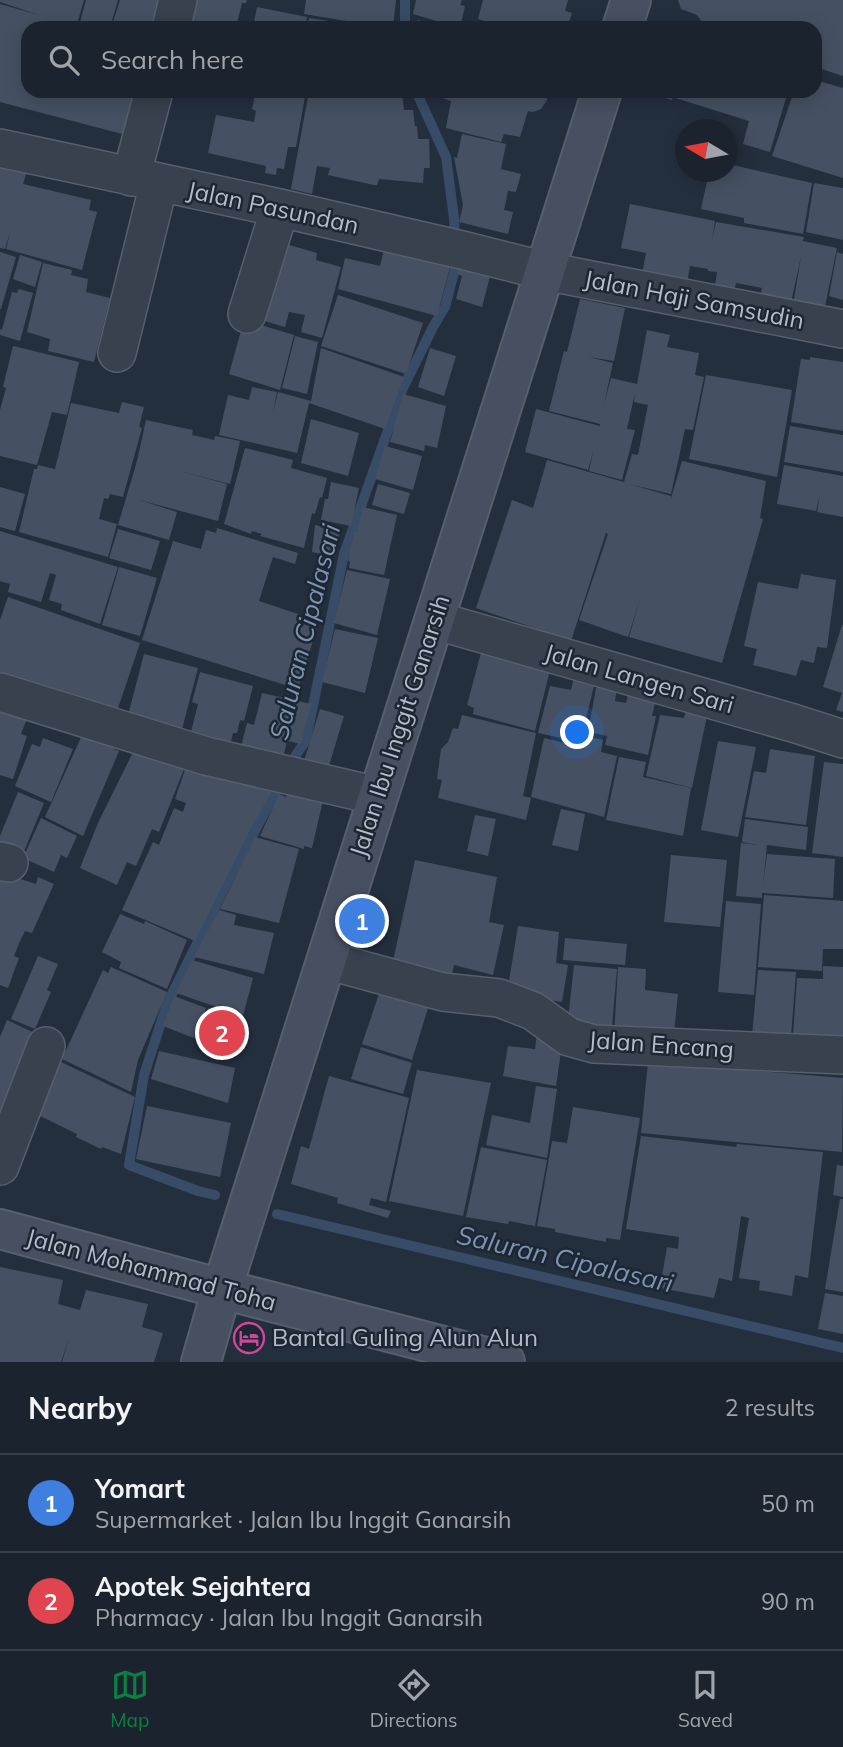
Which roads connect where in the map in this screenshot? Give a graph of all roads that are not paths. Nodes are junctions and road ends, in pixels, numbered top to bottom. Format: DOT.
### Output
graph roads {
  1 [pos="178,0"];
  2 [pos="631,0"];
  3 [pos="173,21"];
  4 [pos="624,21"];
  5 [pos="153,98"];
  6 [pos="600,98"];
  7 [pos="0,148"];
  8 [pos="145,180"];
  9 [pos="280,208"];
  10 [pos="545,271"];
  11 [pos="247,314"];
  12 [pos="843,329"];
  13 [pos="117,353"];
  14 [pos="434,620"];
  15 [pos="0,692"];
  16 [pos="843,739"];
  17 [pos="378,796"];
  18 [pos="326,960"];
  19 [pos="46,1046"];
  20 [pos="843,1055"];
  21 [pos="0,1166"];
  22 [pos="0,1229"];
  23 [pos="222,1289"];
  24 [pos="201,1362"];
  25 [pos="505,1362"];
  1 -- 3 [label="street"];
  2 -- 4 [label="main road"];
  5 -- 8 [label="street"];
  6 -- 10 [label="main road, Jalan Ibu Inggit Ganarsih"];
  7 -- 8 [label="street, Jalan Pasundan"];
  8 -- 9 [label="street, Jalan Pasundan"];
  8 -- 13 [label="street"];
  9 -- 10 [label="street, Jalan Pasundan"];
  9 -- 11 [label="street"];
  10 -- 12 [label="street, Jalan Haji Samsudin"];
  10 -- 14 [label="main road, Jalan Ibu Inggit Ganarsih"];
  14 -- 16 [label="street, Jalan Langen Sari"];
  14 -- 17 [label="main road, Jalan Ibu Inggit Ganarsih"];
  15 -- 17 [label="street"];
  17 -- 18 [label="main road, Jalan Ibu Inggit Ganarsih"];
  18 -- 20 [label="street, Jalan Encang"];
  18 -- 23 [label="main road, Jalan Ibu Inggit Ganarsih"];
  19 -- 21 [label="street"];
  22 -- 23 [label="main road, Jalan Mohammad Toha"];
  23 -- 24 [label="main road, Jalan Ibu Inggit Ganarsih"];
  23 -- 25 [label="main road, Jalan Mohammad Toha"];
}
